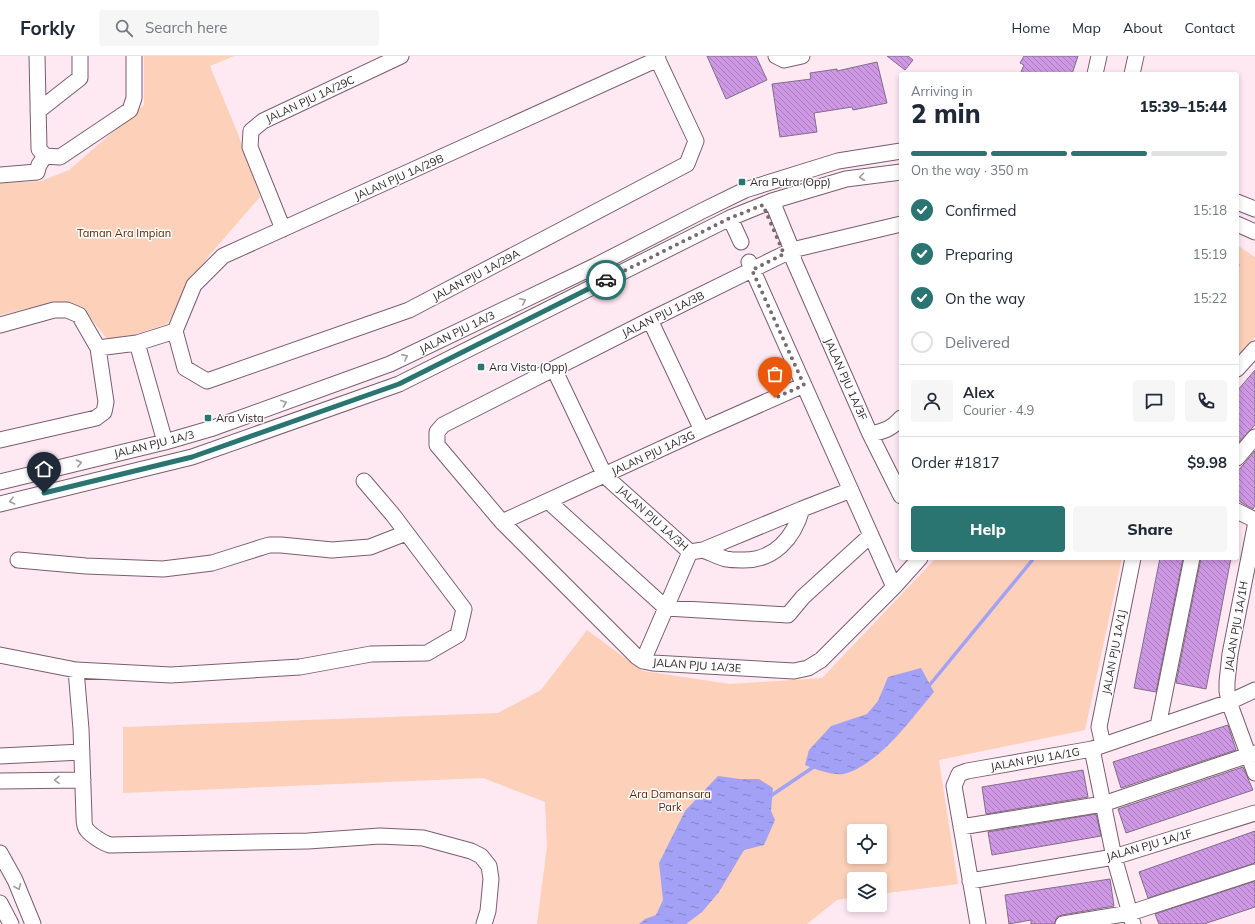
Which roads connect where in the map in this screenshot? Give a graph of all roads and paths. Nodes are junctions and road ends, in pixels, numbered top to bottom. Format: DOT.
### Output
graph roads {
  1 [pos="37,56"];
  2 [pos="80,56"];
  3 [pos="134,56"];
  4 [pos="401,56"];
  5 [pos="776,56"];
  6 [pos="802,56"];
  7 [pos="1099,56"];
  8 [pos="1136,56"];
  9 [pos="657,58"];
  10 [pos="1095,72"];
  11 [pos="1132,72"];
  12 [pos="38,111"];
  13 [pos="899,151"];
  14 [pos="44,156"];
  15 [pos="899,172"];
  16 [pos="0,175"];
  17 [pos="768,203"];
  18 [pos="1239,203"];
  19 [pos="1255,209"];
  20 [pos="730,218"];
  21 [pos="1239,225"];
  22 [pos="899,226"];
  23 [pos="283,229"];
  24 [pos="1255,232"];
  25 [pos="741,242"];
  26 [pos="790,255"];
  27 [pos="751,266"];
  28 [pos="650,320"];
  29 [pos="0,325"];
  30 [pos="175,331"];
  31 [pos="137,343"];
  32 [pos="98,348"];
  33 [pos="1255,349"];
  34 [pos="1239,367"];
  35 [pos="554,369"];
  36 [pos="804,385"];
  37 [pos="899,420"];
  38 [pos="702,430"];
  39 [pos="437,432"];
  40 [pos="870,434"];
  41 [pos="1255,438"];
  42 [pos="0,440"];
  43 [pos="165,442"];
  44 [pos="1239,456"];
  45 [pos="605,476"];
  46 [pos="364,481"];
  47 [pos="0,482"];
  48 [pos="851,490"];
  49 [pos="899,492"];
  50 [pos="548,501"];
  51 [pos="0,504"];
  52 [pos="802,509"];
  53 [pos="1239,512"];
  54 [pos="1255,520"];
  55 [pos="502,522"];
  56 [pos="1255,527"];
  57 [pos="406,533"];
  58 [pos="871,535"];
  59 [pos="697,551"];
  60 [pos="18,560"];
  61 [pos="918,560"];
  62 [pos="1133,560"];
  63 [pos="1192,560"];
  64 [pos="894,587"];
  65 [pos="666,608"];
  66 [pos="0,655"];
  67 [pos="643,660"];
  68 [pos="76,670"];
  69 [pos="1255,690"];
  70 [pos="1229,702"];
  71 [pos="1158,726"];
  72 [pos="1098,747"];
  73 [pos="82,752"];
  74 [pos="1252,754"];
  75 [pos="0,756"];
  76 [pos="1255,773"];
  77 [pos="83,780"];
  78 [pos="0,782"];
  79 [pos="1103,804"];
  80 [pos="1255,813"];
  81 [pos="961,827"];
  82 [pos="0,853"];
  83 [pos="1114,857"];
  84 [pos="1255,872"];
  85 [pos="970,881"];
  86 [pos="0,903"];
  87 [pos="1132,918"];
  88 [pos="11,924"];
  89 [pos="33,924"];
  90 [pos="484,924"];
  91 [pos="978,924"];
  92 [pos="1063,924"];
  1 -- 12 [label="street"];
  2 -- 12 [label="street"];
  3 -- 14 [label="street"];
  4 -- 23 [label="street, JALAN PJU 1A/29C"];
  5 -- 6 [label="street"];
  7 -- 10 [label="street"];
  8 -- 11 [label="street"];
  9 -- 23 [label="street, JALAN PJU 1A/29B"];
  9 -- 30 [label="street, JALAN PJU 1A/29A"];
  12 -- 14 [label="street"];
  43 -- 13 [label="street, JALAN PJU 1A/3, one-way"];
  14 -- 16 [label="street"];
  15 -- 17 [label="street, JALAN PJU 1A/3, one-way"];
  17 -- 20 [label="street, JALAN PJU 1A/3"];
  17 -- 26 [label="street, JALAN PJU 1A/3F"];
  18 -- 19 [label="street"];
  20 -- 25 [label="street"];
  20 -- 51 [label="street, JALAN PJU 1A/3, one-way"];
  21 -- 24 [label="street"];
  22 -- 26 [label="street, JALAN PJU 1A/3B"];
  23 -- 30 [label="street, JALAN PJU 1A/29B"];
  26 -- 27 [label="street, JALAN PJU 1A/3B"];
  26 -- 40 [label="street, JALAN PJU 1A/3F"];
  27 -- 28 [label="street, JALAN PJU 1A/3B"];
  27 -- 36 [label="street"];
  28 -- 35 [label="street, JALAN PJU 1A/3B"];
  28 -- 38 [label="street"];
  29 -- 32 [label="street"];
  30 -- 31 [label="street"];
  31 -- 32 [label="street"];
  31 -- 43 [label="street"];
  32 -- 42 [label="street"];
  33 -- 34 [label="street"];
  35 -- 39 [label="street, JALAN PJU 1A/3B"];
  35 -- 45 [label="street"];
  36 -- 38 [label="street, JALAN PJU 1A/3G"];
  36 -- 48 [label="street"];
  37 -- 40 [label="street"];
  38 -- 45 [label="street, JALAN PJU 1A/3G"];
  39 -- 55 [label="street, JALAN PJU 1A/3E"];
  40 -- 49 [label="street, JALAN PJU 1A/3F"];
  41 -- 44 [label="street"];
  47 -- 43 [label="street, JALAN PJU 1A/3, one-way"];
  45 -- 50 [label="street, JALAN PJU 1A/3G"];
  45 -- 59 [label="street, JALAN PJU 1A/3H"];
  46 -- 57 [label="street"];
  48 -- 52 [label="street, JALAN PJU 1A/3H"];
  48 -- 58 [label="street"];
  50 -- 55 [label="street, JALAN PJU 1A/3G"];
  50 -- 65 [label="street"];
  52 -- 59 [label="street, JALAN PJU 1A/3H"];
  52 -- 59 [label="street, JALAN PJU 1A/3H"];
  53 -- 54 [label="street"];
  55 -- 67 [label="street, JALAN PJU 1A/3E"];
  56 -- 70 [label="street, JALAN PJU 1A/1H"];
  57 -- 60 [label="street"];
  57 -- 68 [label="street"];
  58 -- 64 [label="street"];
  58 -- 65 [label="street"];
  59 -- 65 [label="street"];
  61 -- 64 [label="street, JALAN PJU 1A/3E"];
  62 -- 72 [label="street, JALAN PJU 1A/1J"];
  63 -- 71 [label="street"];
  64 -- 67 [label="street, JALAN PJU 1A/3E"];
  65 -- 67 [label="street"];
  66 -- 68 [label="street"];
  68 -- 73 [label="street"];
  69 -- 70 [label="street, JALAN PJU 1A/1G"];
  70 -- 71 [label="street, JALAN PJU 1A/1G"];
  70 -- 74 [label="street, JALAN PJU 1A/1H"];
  71 -- 72 [label="street, JALAN PJU 1A/1G"];
  72 -- 79 [label="street, JALAN PJU 1A/1J"];
  72 -- 81 [label="street, JALAN PJU 1A/1G"];
  73 -- 75 [label="street"];
  73 -- 77 [label="street"];
  74 -- 76 [label="street, JALAN PJU 1A/1H"];
  74 -- 79 [label="street"];
  77 -- 78 [label="street, one-way"];
  77 -- 90 [label="street"];
  79 -- 81 [label="street"];
  79 -- 83 [label="street, JALAN PJU 1A/1J"];
  80 -- 83 [label="street, JALAN PJU 1A/1F"];
  81 -- 85 [label="street, JALAN PJU 1A/1G"];
  82 -- 89 [label="street, one-way"];
  83 -- 85 [label="street, JALAN PJU 1A/1F"];
  83 -- 87 [label="street, JALAN PJU 1A/1J"];
  84 -- 87 [label="street"];
  85 -- 91 [label="street, JALAN PJU 1A/1G"];
  86 -- 88 [label="street"];
  87 -- 92 [label="street"];
}
